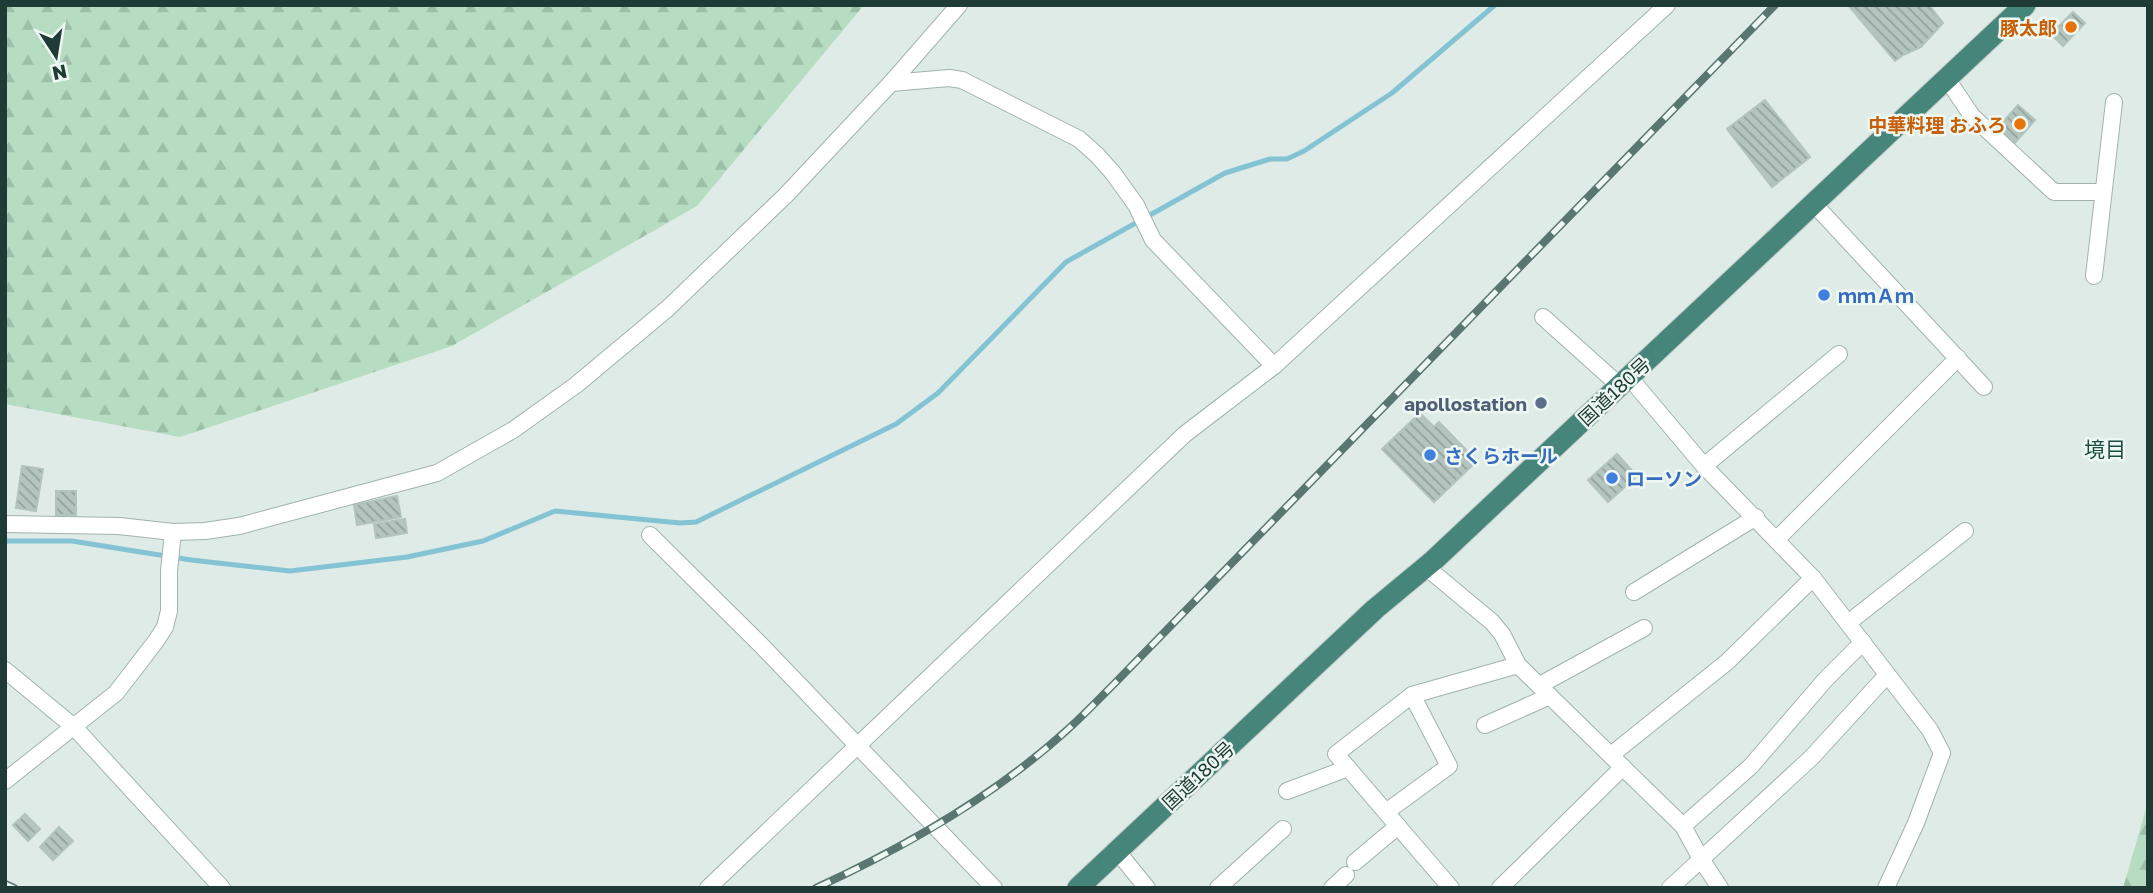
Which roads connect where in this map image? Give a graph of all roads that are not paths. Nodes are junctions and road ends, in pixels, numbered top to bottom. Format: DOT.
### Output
graph roads {
  1 [pos="959,5"];
  2 [pos="1667,5"];
  3 [pos="2025,5"];
  4 [pos="1947,79"];
  5 [pos="891,83"];
  6 [pos="2114,102"];
  7 [pos="2103,192"];
  8 [pos="1814,204"];
  9 [pos="2094,276"];
  10 [pos="1543,317"];
  11 [pos="1839,354"];
  12 [pos="1958,358"];
  13 [pos="1274,366"];
  14 [pos="1625,381"];
  15 [pos="1984,387"];
  16 [pos="1704,466"];
  17 [pos="1756,517"];
  18 [pos="5,524"];
  19 [pos="1965,531"];
  20 [pos="173,532"];
  21 [pos="650,535"];
  22 [pos="1777,539"];
  23 [pos="1426,567"];
  24 [pos="1813,578"];
  25 [pos="1634,592"];
  26 [pos="1848,623"];
  27 [pos="1644,628"];
  28 [pos="1863,642"];
  29 [pos="1518,665"];
  30 [pos="5,670"];
  31 [pos="1887,675"];
  32 [pos="1545,690"];
  33 [pos="1412,695"];
  34 [pos="1485,725"];
  35 [pos="74,727"];
  36 [pos="858,746"];
  37 [pos="1611,755"];
  38 [pos="1623,767"];
  39 [pos="1348,768"];
  40 [pos="5,781"];
  41 [pos="1287,791"];
  42 [pos="1386,812"];
  43 [pos="1398,826"];
  44 [pos="1683,826"];
  45 [pos="1283,829"];
  46 [pos="1117,851"];
  47 [pos="1701,859"];
  48 [pos="222,888"];
  49 [pos="708,888"];
  50 [pos="994,888"];
  51 [pos="1078,888"];
  52 [pos="1147,888"];
  53 [pos="1218,888"];
  54 [pos="1332,888"];
  55 [pos="1451,888"];
  56 [pos="1500,888"];
  57 [pos="1670,888"];
  58 [pos="1720,888"];
  59 [pos="1886,888"];
  1 -- 5 [label="street"];
  2 -- 13 [label="street"];
  3 -- 4 [label="highway, 国道180号"];
  4 -- 7 [label="street"];
  4 -- 8 [label="highway, 国道180号"];
  5 -- 13 [label="street"];
  5 -- 20 [label="street"];
  6 -- 7 [label="street"];
  7 -- 9 [label="street"];
  8 -- 12 [label="street"];
  8 -- 14 [label="highway, 国道180号"];
  10 -- 14 [label="street"];
  11 -- 16 [label="street"];
  12 -- 15 [label="street"];
  12 -- 22 [label="street"];
  13 -- 36 [label="street"];
  14 -- 16 [label="street"];
  14 -- 23 [label="highway, 国道180号"];
  16 -- 17 [label="street"];
  17 -- 22 [label="street"];
  17 -- 25 [label="street"];
  18 -- 20 [label="street"];
  19 -- 26 [label="street"];
  20 -- 35 [label="street"];
  21 -- 36 [label="street"];
  22 -- 24 [label="street"];
  23 -- 29 [label="street"];
  23 -- 46 [label="highway, 国道180号"];
  24 -- 26 [label="street"];
  24 -- 37 [label="street"];
  26 -- 28 [label="street"];
  27 -- 32 [label="street"];
  28 -- 31 [label="street"];
  28 -- 44 [label="street"];
  29 -- 32 [label="street"];
  29 -- 33 [label="street"];
  30 -- 35 [label="street"];
  31 -- 47 [label="street"];
  31 -- 59 [label="street"];
  32 -- 34 [label="street"];
  32 -- 37 [label="street"];
  33 -- 39 [label="street"];
  33 -- 42 [label="street"];
  35 -- 40 [label="street"];
  35 -- 48 [label="street"];
  36 -- 49 [label="street"];
  36 -- 50 [label="street"];
  37 -- 38 [label="street"];
  38 -- 44 [label="street"];
  38 -- 56 [label="street"];
  39 -- 41 [label="street"];
  39 -- 42 [label="street"];
  42 -- 43 [label="street"];
  43 -- 54 [label="street"];
  43 -- 55 [label="street"];
  44 -- 47 [label="street"];
  45 -- 53 [label="street"];
  46 -- 51 [label="highway, 国道180号"];
  46 -- 52 [label="street"];
  47 -- 57 [label="street"];
  47 -- 58 [label="street"];
}
